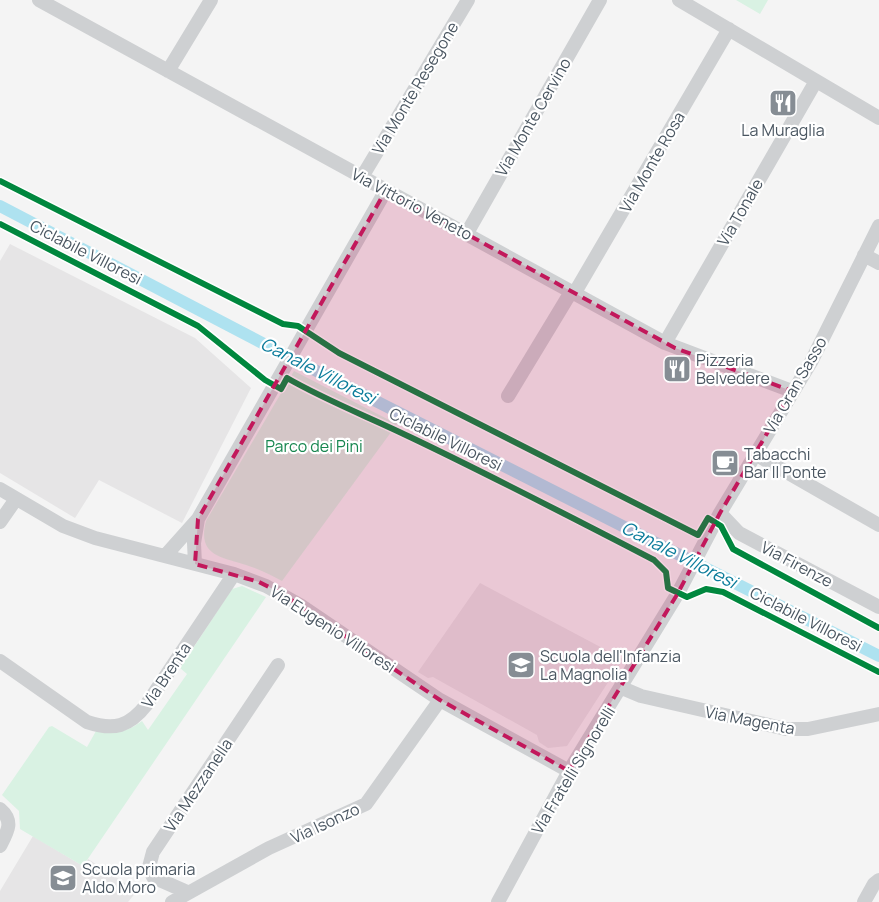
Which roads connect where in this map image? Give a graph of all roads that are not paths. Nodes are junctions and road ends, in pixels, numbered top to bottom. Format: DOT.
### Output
graph roads {
  1 [pos="211,0"];
  2 [pos="468,0"];
  3 [pos="600,0"];
  4 [pos="679,0"];
  5 [pos="48,2"];
  6 [pos="729,29"];
  7 [pos="168,71"];
  8 [pos="816,81"];
  9 [pos="879,118"];
  10 [pos="362,177"];
  11 [pos="386,190"];
  12 [pos="879,226"];
  13 [pos="467,233"];
  14 [pos="864,255"];
  15 [pos="879,263"];
  16 [pos="573,293"];
  17 [pos="665,342"];
  18 [pos="792,391"];
  19 [pos="508,396"];
  20 [pos="755,454"];
  21 [pos="0,489"];
  22 [pos="16,499"];
  23 [pos="720,514"];
  24 [pos="198,519"];
  25 [pos="0,522"];
  26 [pos="879,525"];
  27 [pos="706,540"];
  28 [pos="165,556"];
  29 [pos="195,564"];
  30 [pos="234,574"];
  31 [pos="879,607"];
  32 [pos="0,661"];
  33 [pos="278,665"];
  34 [pos="622,688"];
  35 [pos="440,700"];
  36 [pos="879,714"];
  37 [pos="569,771"];
  38 [pos="0,808"];
  39 [pos="0,846"];
  40 [pos="879,880"];
  41 [pos="187,892"];
  42 [pos="172,902"];
  43 [pos="498,902"];
  44 [pos="864,902"];
  1 -- 7 [label="street"];
  2 -- 10 [label="street, Via Monte Resegone"];
  3 -- 13 [label="street, Via Monte Cervino"];
  4 -- 6 [label="street"];
  5 -- 7 [label="street, Via Vittorio Veneto"];
  6 -- 8 [label="street"];
  6 -- 16 [label="street, Via Monte Rosa"];
  7 -- 10 [label="street, Via Vittorio Veneto"];
  8 -- 9 [label="street"];
  8 -- 17 [label="street, Via Tonale"];
  10 -- 11 [label="street, Via Vittorio Veneto"];
  11 -- 13 [label="street, Via Vittorio Veneto"];
  11 -- 24 [label="street"];
  12 -- 14 [label="street, Via Gran Sasso"];
  13 -- 16 [label="street, Via Vittorio Veneto"];
  14 -- 15 [label="street"];
  14 -- 18 [label="street, Via Gran Sasso"];
  16 -- 17 [label="street, Via Vittorio Veneto"];
  16 -- 19 [label="street, Via Monte Rosa"];
  17 -- 18 [label="street, Via Vittorio Veneto"];
  18 -- 20 [label="street, Via Gran Sasso"];
  20 -- 23 [label="street, Via Gran Sasso"];
  20 -- 26 [label="street"];
  21 -- 22 [label="street, Via Eugenio Villoresi"];
  22 -- 25 [label="street"];
  22 -- 28 [label="street, Via Eugenio Villoresi"];
  23 -- 27 [label="street, Via Gran Sasso"];
  23 -- 31 [label="street, Via Firenze"];
  24 -- 28 [label="street"];
  24 -- 29 [label="street"];
  27 -- 34 [label="street, Via Fratelli Signorelli"];
  28 -- 29 [label="street, Via Eugenio Villoresi"];
  29 -- 30 [label="street, Via Eugenio Villoresi"];
  30 -- 32 [label="street, Via Brenta"];
  30 -- 35 [label="street, Via Eugenio Villoresi"];
  33 -- 41 [label="street, Via Mezzanella"];
  34 -- 36 [label="street, Via Magenta"];
  34 -- 37 [label="street, Via Fratelli Signorelli"];
  35 -- 37 [label="street, Via Eugenio Villoresi"];
  35 -- 41 [label="street, Via Isonzo"];
  37 -- 43 [label="street, Via Fratelli Signorelli"];
  38 -- 39 [label="street"];
  40 -- 44 [label="street"];
  41 -- 42 [label="street, Via Isonzo"];
}
